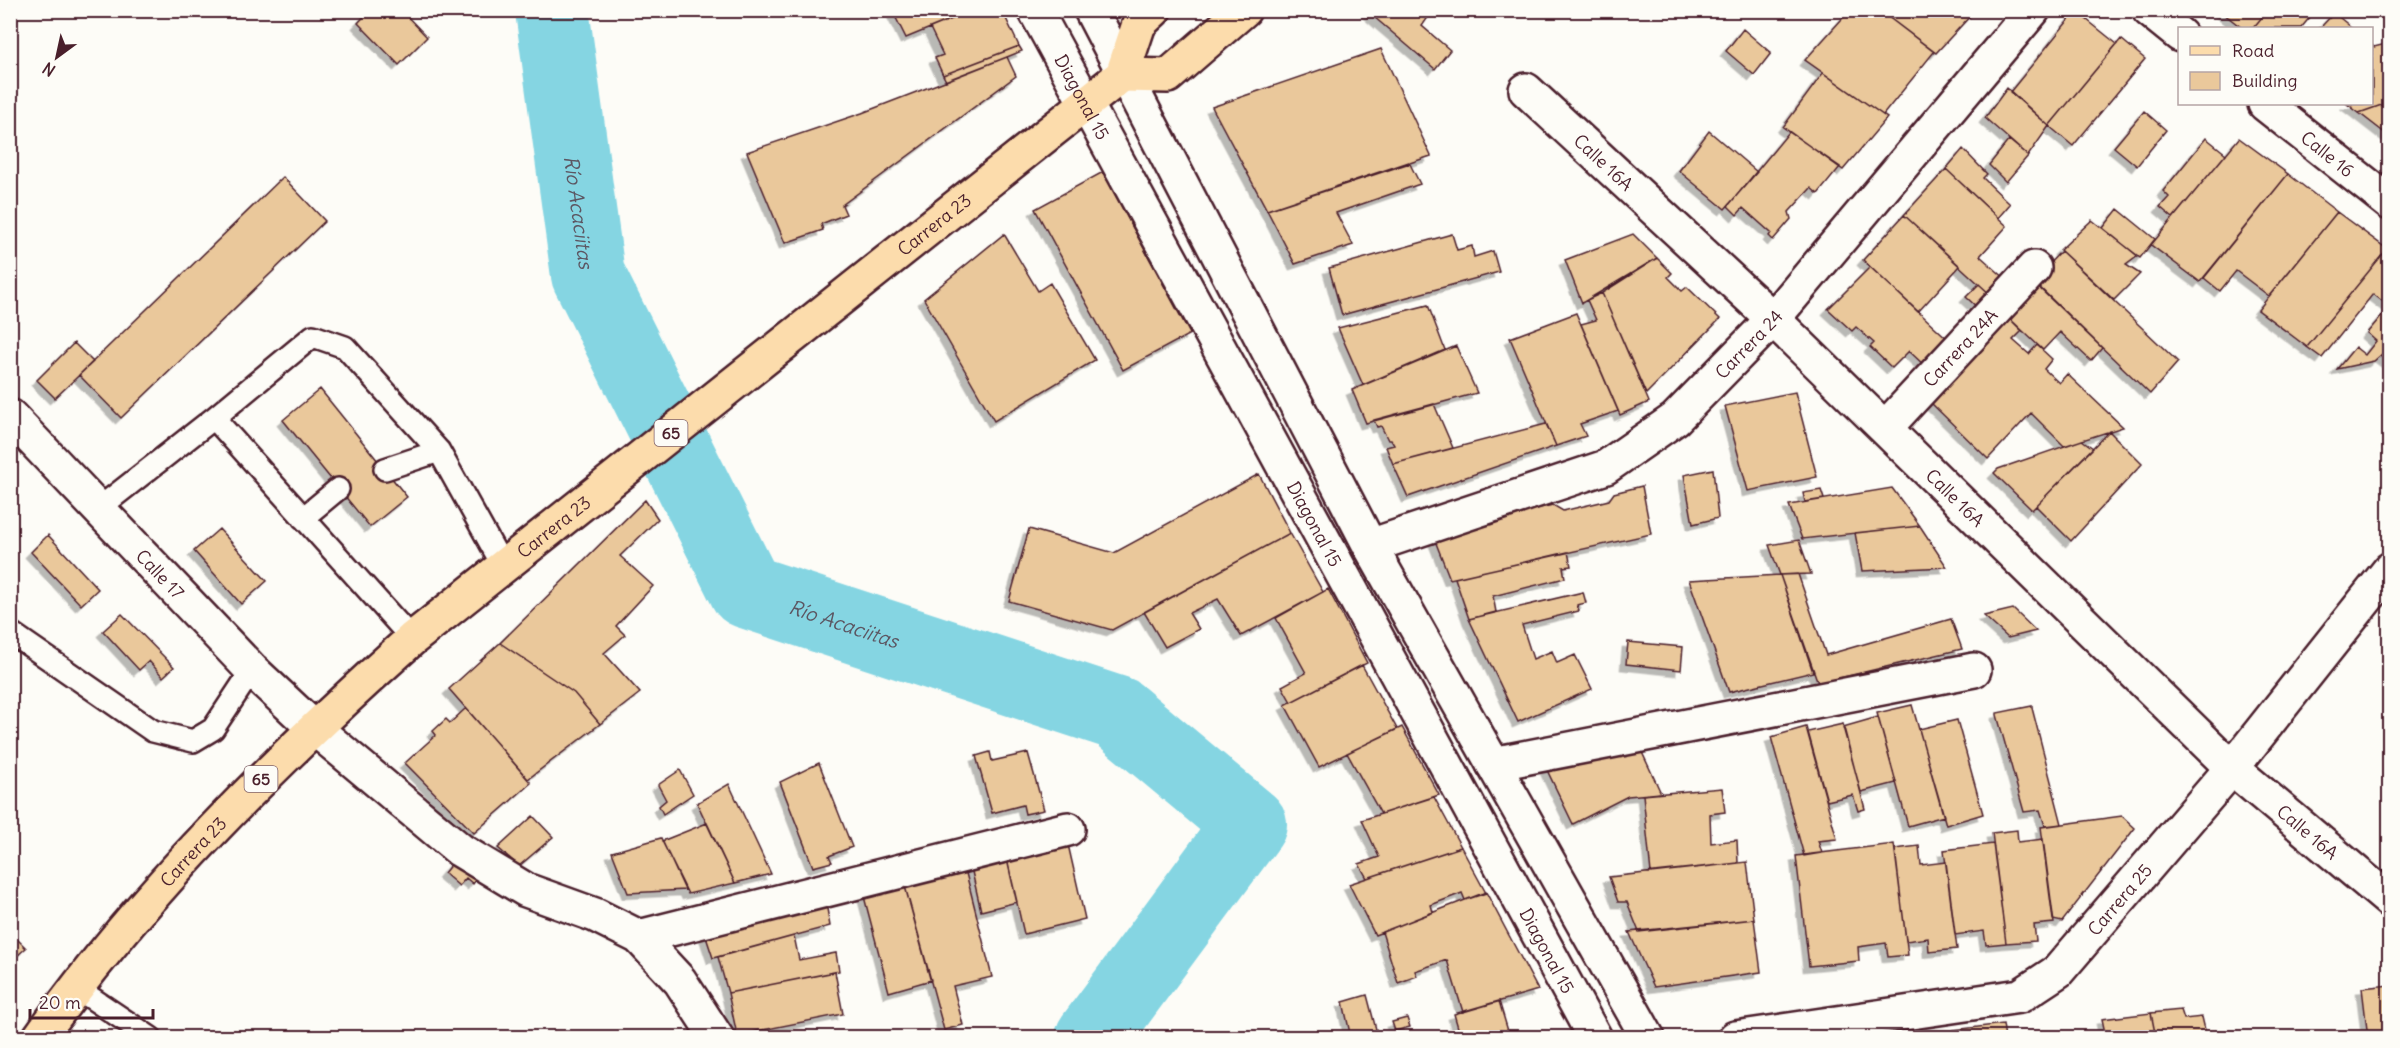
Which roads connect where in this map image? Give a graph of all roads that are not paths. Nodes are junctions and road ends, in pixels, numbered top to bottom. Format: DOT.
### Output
graph roads {
  1 [pos="1035,10"];
  2 [pos="1091,10"];
  3 [pos="1154,10"];
  4 [pos="1244,10"];
  5 [pos="2033,10"];
  6 [pos="2149,10"];
  7 [pos="2178,33"];
  8 [pos="1122,75"];
  9 [pos="1526,90"];
  10 [pos="1085,105"];
  11 [pos="2266,105"];
  12 [pos="2390,203"];
  13 [pos="2034,268"];
  14 [pos="1773,319"];
  15 [pos="10,416"];
  16 [pos="214,418"];
  17 [pos="1885,428"];
  18 [pos="439,451"];
  19 [pos="385,469"];
  20 [pos="338,489"];
  21 [pos="98,508"];
  22 [pos="303,518"];
  23 [pos="1370,546"];
  24 [pos="510,560"];
  25 [pos="2390,569"];
  26 [pos="10,632"];
  27 [pos="412,639"];
  28 [pos="252,670"];
  29 [pos="1974,670"];
  30 [pos="312,727"];
  31 [pos="1493,764"];
  32 [pos="2232,768"];
  33 [pos="1068,829"];
  34 [pos="2390,901"];
  35 [pos="639,937"];
  36 [pos="75,987"];
  37 [pos="39,1038"];
  38 [pos="151,1038"];
  39 [pos="717,1038"];
  40 [pos="1595,1038"];
  41 [pos="1648,1038"];
  42 [pos="1735,1038"];
  1 -- 10 [label="street, Diagonal 15"];
  2 -- 8 [label="street, Diagonal 15"];
  3 -- 8 [label="main road"];
  4 -- 8 [label="main road"];
  5 -- 14 [label="street, Carrera 24"];
  6 -- 7 [label="street"];
  8 -- 10 [label="main road, Carrera 23 / 65"];
  8 -- 23 [label="street, Diagonal 15"];
  9 -- 14 [label="street, Calle 16A"];
  10 -- 24 [label="main road, Carrera 23 / 65"];
  10 -- 40 [label="street, Diagonal 15"];
  11 -- 12 [label="street, Calle 16"];
  13 -- 17 [label="street, Carrera 24A"];
  14 -- 17 [label="street, Calle 16A"];
  14 -- 23 [label="street, Carrera 24"];
  15 -- 21 [label="street, Calle 17"];
  16 -- 18 [label="lane"];
  16 -- 21 [label="lane"];
  16 -- 22 [label="lane"];
  17 -- 32 [label="street, Calle 16A"];
  18 -- 19 [label="lane"];
  18 -- 24 [label="lane"];
  20 -- 22 [label="lane"];
  21 -- 28 [label="street, Calle 17"];
  22 -- 27 [label="lane"];
  23 -- 31 [label="street, Diagonal 15"];
  24 -- 27 [label="main road, Carrera 23 / 65"];
  25 -- 32 [label="street, Carrera 25"];
  26 -- 28 [label="lane"];
  27 -- 30 [label="main road, Carrera 23 / 65"];
  28 -- 30 [label="street, Calle 17"];
  29 -- 31 [label="street"];
  30 -- 35 [label="street, Calle 17"];
  30 -- 36 [label="main road, Carrera 23 / 65"];
  31 -- 41 [label="street, Diagonal 15"];
  32 -- 34 [label="street, Calle 16A"];
  32 -- 42 [label="street, Carrera 25"];
  33 -- 35 [label="street"];
  35 -- 39 [label="street, Calle 17"];
  36 -- 37 [label="main road, Carrera 23 / 65"];
  36 -- 38 [label="lane"];
}
